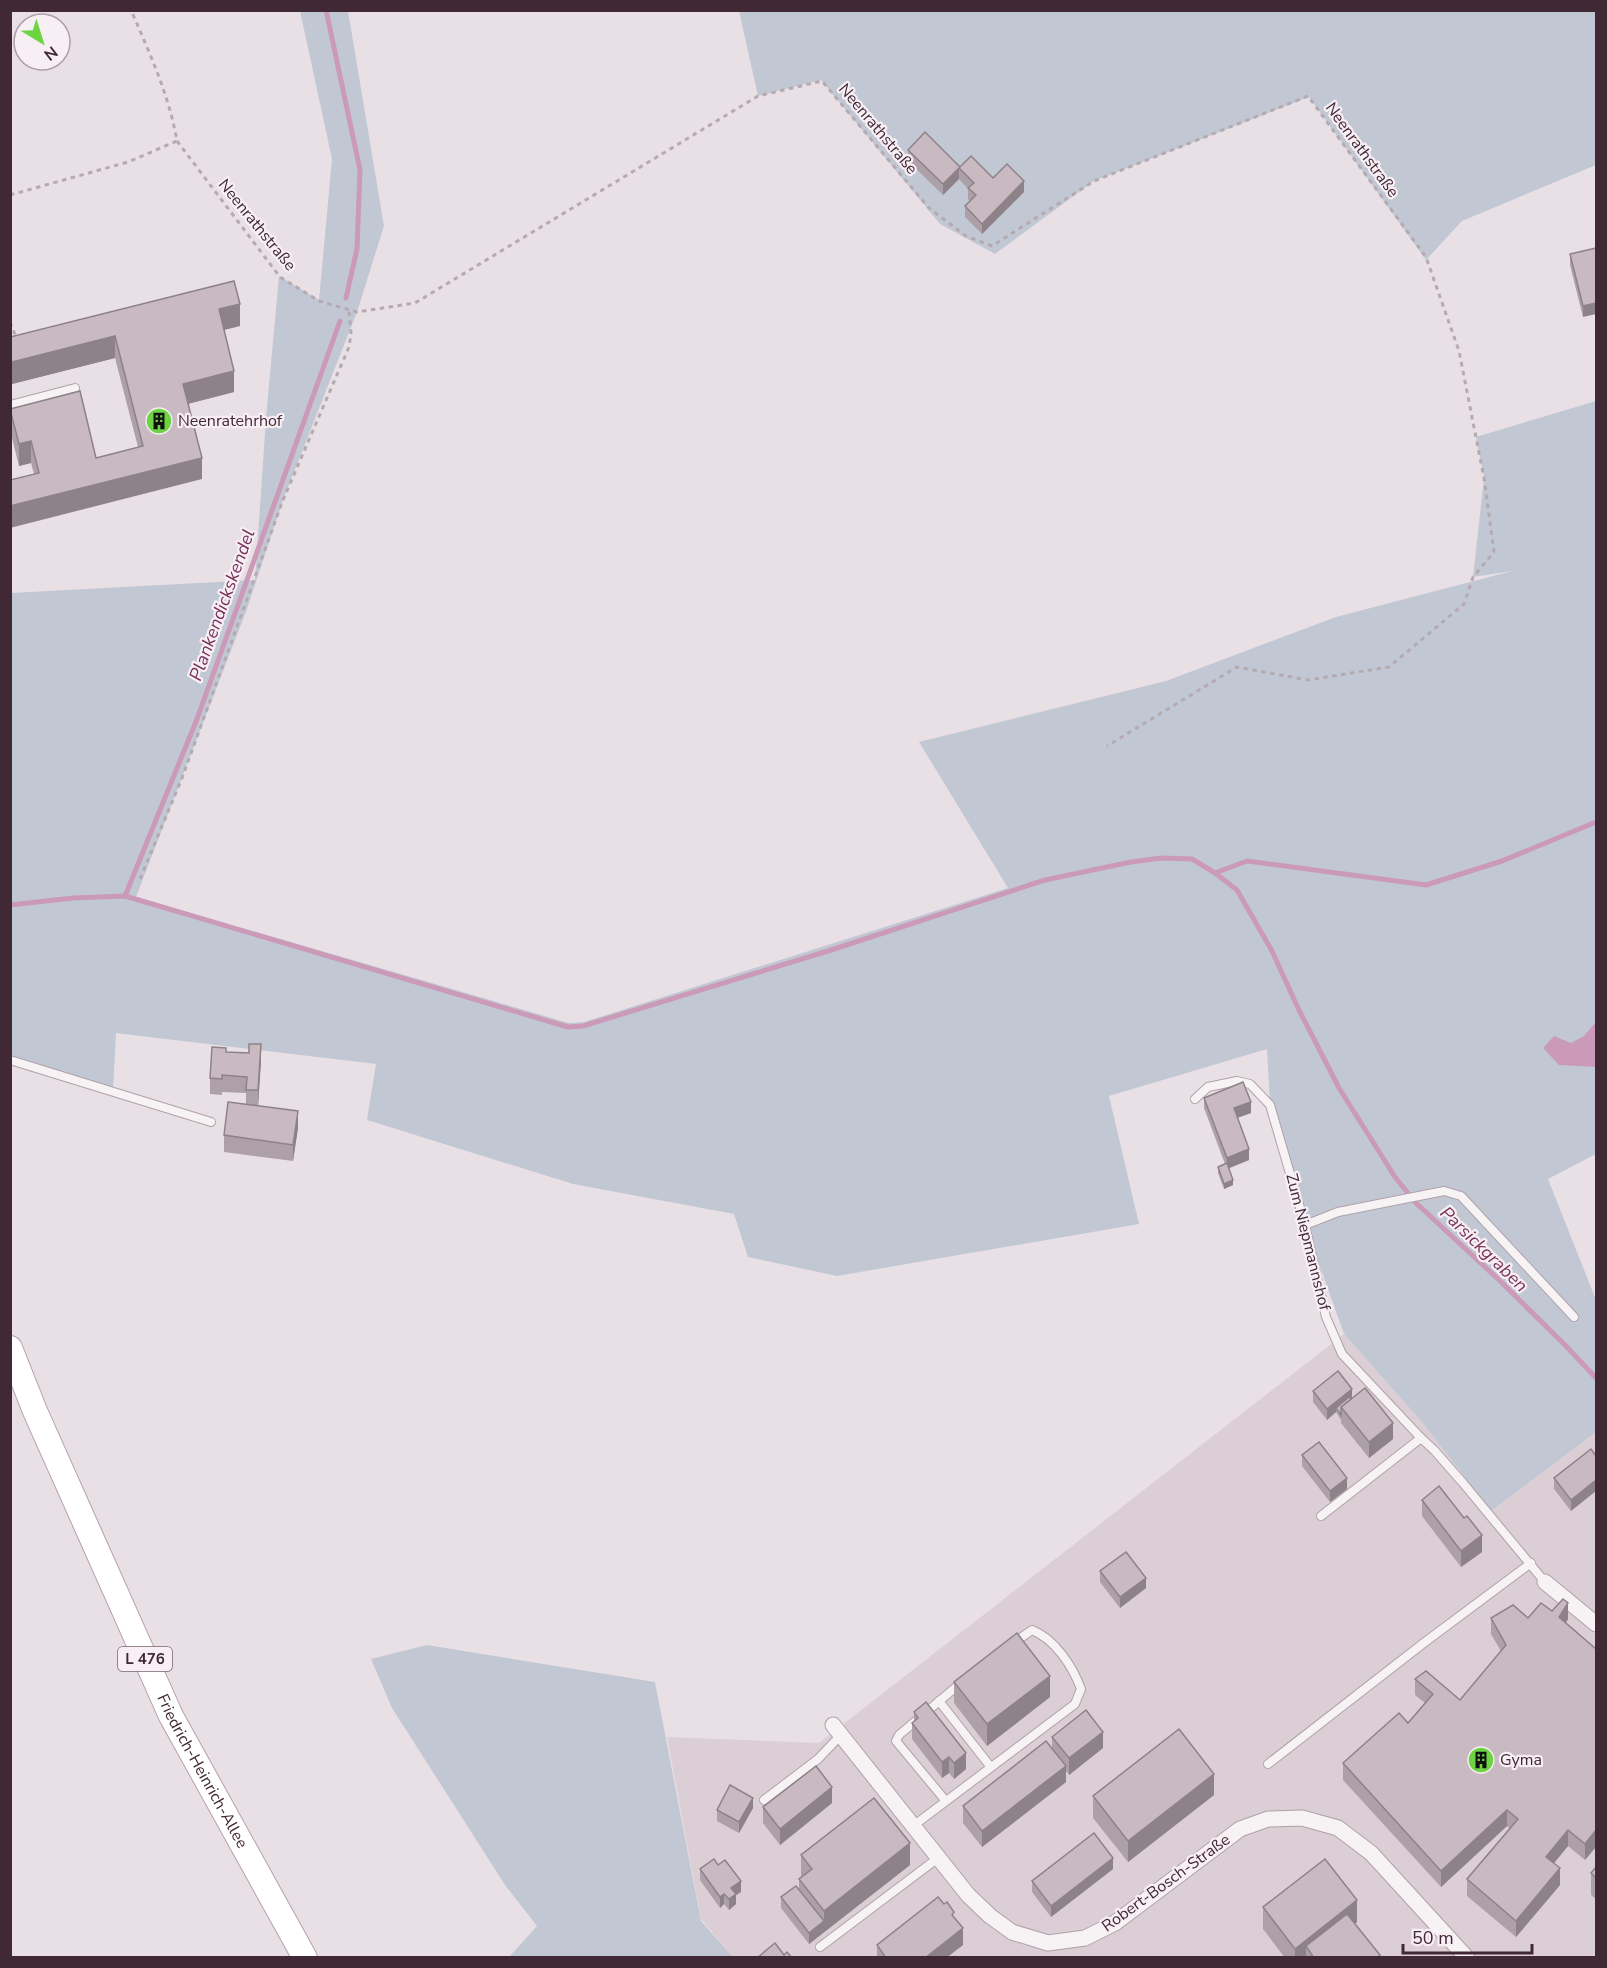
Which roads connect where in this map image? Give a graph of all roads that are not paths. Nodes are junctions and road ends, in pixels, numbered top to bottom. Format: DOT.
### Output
graph roads {
  1 [pos="75,388"];
  2 [pos="10,405"];
  3 [pos="10,1060"];
  4 [pos="1195,1099"];
  5 [pos="211,1122"];
  6 [pos="1305,1225"];
  7 [pos="1574,1317"];
  8 [pos="10,1348"];
  9 [pos="1421,1438"];
  10 [pos="1321,1516"];
  11 [pos="1531,1563"];
  12 [pos="1545,1582"];
  13 [pos="1596,1624"];
  14 [pos="1007,1648"];
  15 [pos="965,1680"];
  16 [pos="939,1701"];
  17 [pos="836,1731"];
  18 [pos="1268,1764"];
  19 [pos="990,1766"];
  20 [pos="764,1800"];
  21 [pos="945,1800"];
  22 [pos="913,1826"];
  23 [pos="938,1858"];
  24 [pos="820,1947"];
  25 [pos="305,1958"];
  26 [pos="1467,1958"];
  1 -- 2 [label="lane"];
  3 -- 5 [label="lane"];
  4 -- 6 [label="lane, Zum Niepmannshof"];
  6 -- 7 [label="lane"];
  6 -- 9 [label="lane, Zum Niepmannshof"];
  8 -- 25 [label="main road, Friedrich-Heinrich-Allee / L 476"];
  9 -- 10 [label="lane"];
  9 -- 11 [label="lane, Zum Niepmannshof"];
  11 -- 12 [label="lane, Zum Niepmannshof"];
  11 -- 18 [label="lane"];
  12 -- 13 [label="street, Zum Niepmannshof"];
  14 -- 19 [label="lane"];
  15 -- 16 [label="lane"];
  16 -- 19 [label="lane"];
  16 -- 21 [label="lane"];
  17 -- 20 [label="lane"];
  17 -- 22 [label="street, Robert-Bosch-Straße"];
  19 -- 21 [label="lane"];
  21 -- 22 [label="lane"];
  22 -- 23 [label="street, Robert-Bosch-Straße"];
  23 -- 24 [label="lane"];
  23 -- 26 [label="street, Robert-Bosch-Straße"];
}
